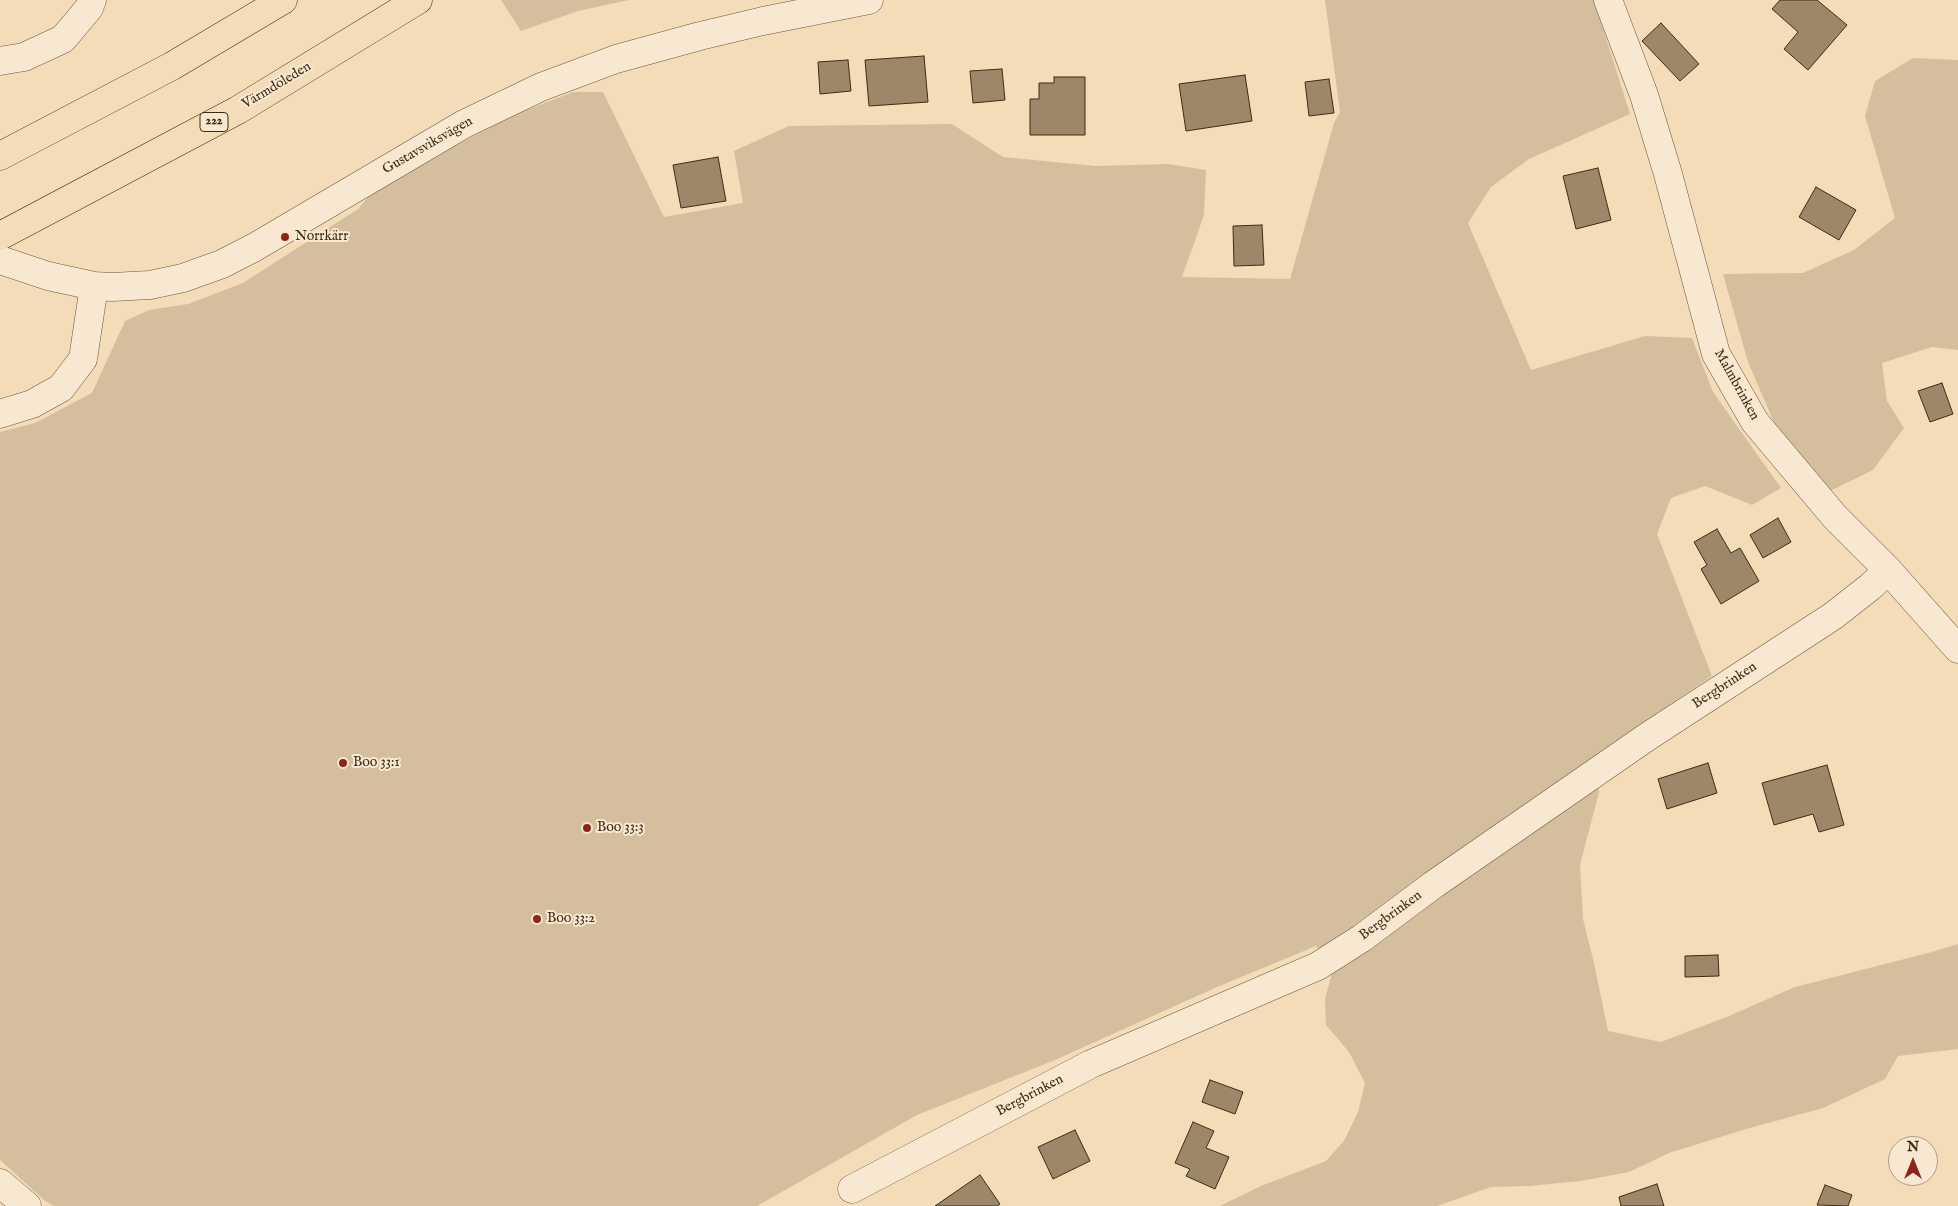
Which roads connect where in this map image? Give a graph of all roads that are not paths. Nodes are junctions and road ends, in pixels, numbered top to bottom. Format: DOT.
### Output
graph roads {
  1 [pos="92,0"];
  2 [pos="283,0"];
  3 [pos="418,0"];
  4 [pos="868,0"];
  5 [pos="1608,0"];
  6 [pos="0,61"];
  7 [pos="0,156"];
  8 [pos="1,244"];
  9 [pos="94,286"];
  10 [pos="0,414"];
  11 [pos="1888,570"];
  12 [pos="1958,650"];
  13 [pos="0,1183"];
  14 [pos="852,1189"];
  15 [pos="27,1206"];
  1 -- 6 [label="street"];
  2 -- 7 [label="highway"];
  3 -- 8 [label="highway, Värmdöleden / 222"];
  4 -- 9 [label="street, Gustavsviksvägen"];
  5 -- 11 [label="street, Malmbrinken"];
  8 -- 9 [label="street, Gustavsviksvägen"];
  9 -- 10 [label="street"];
  11 -- 12 [label="street, Malmbrinken"];
  11 -- 14 [label="street, Bergbrinken"];
  13 -- 15 [label="street"];
}
